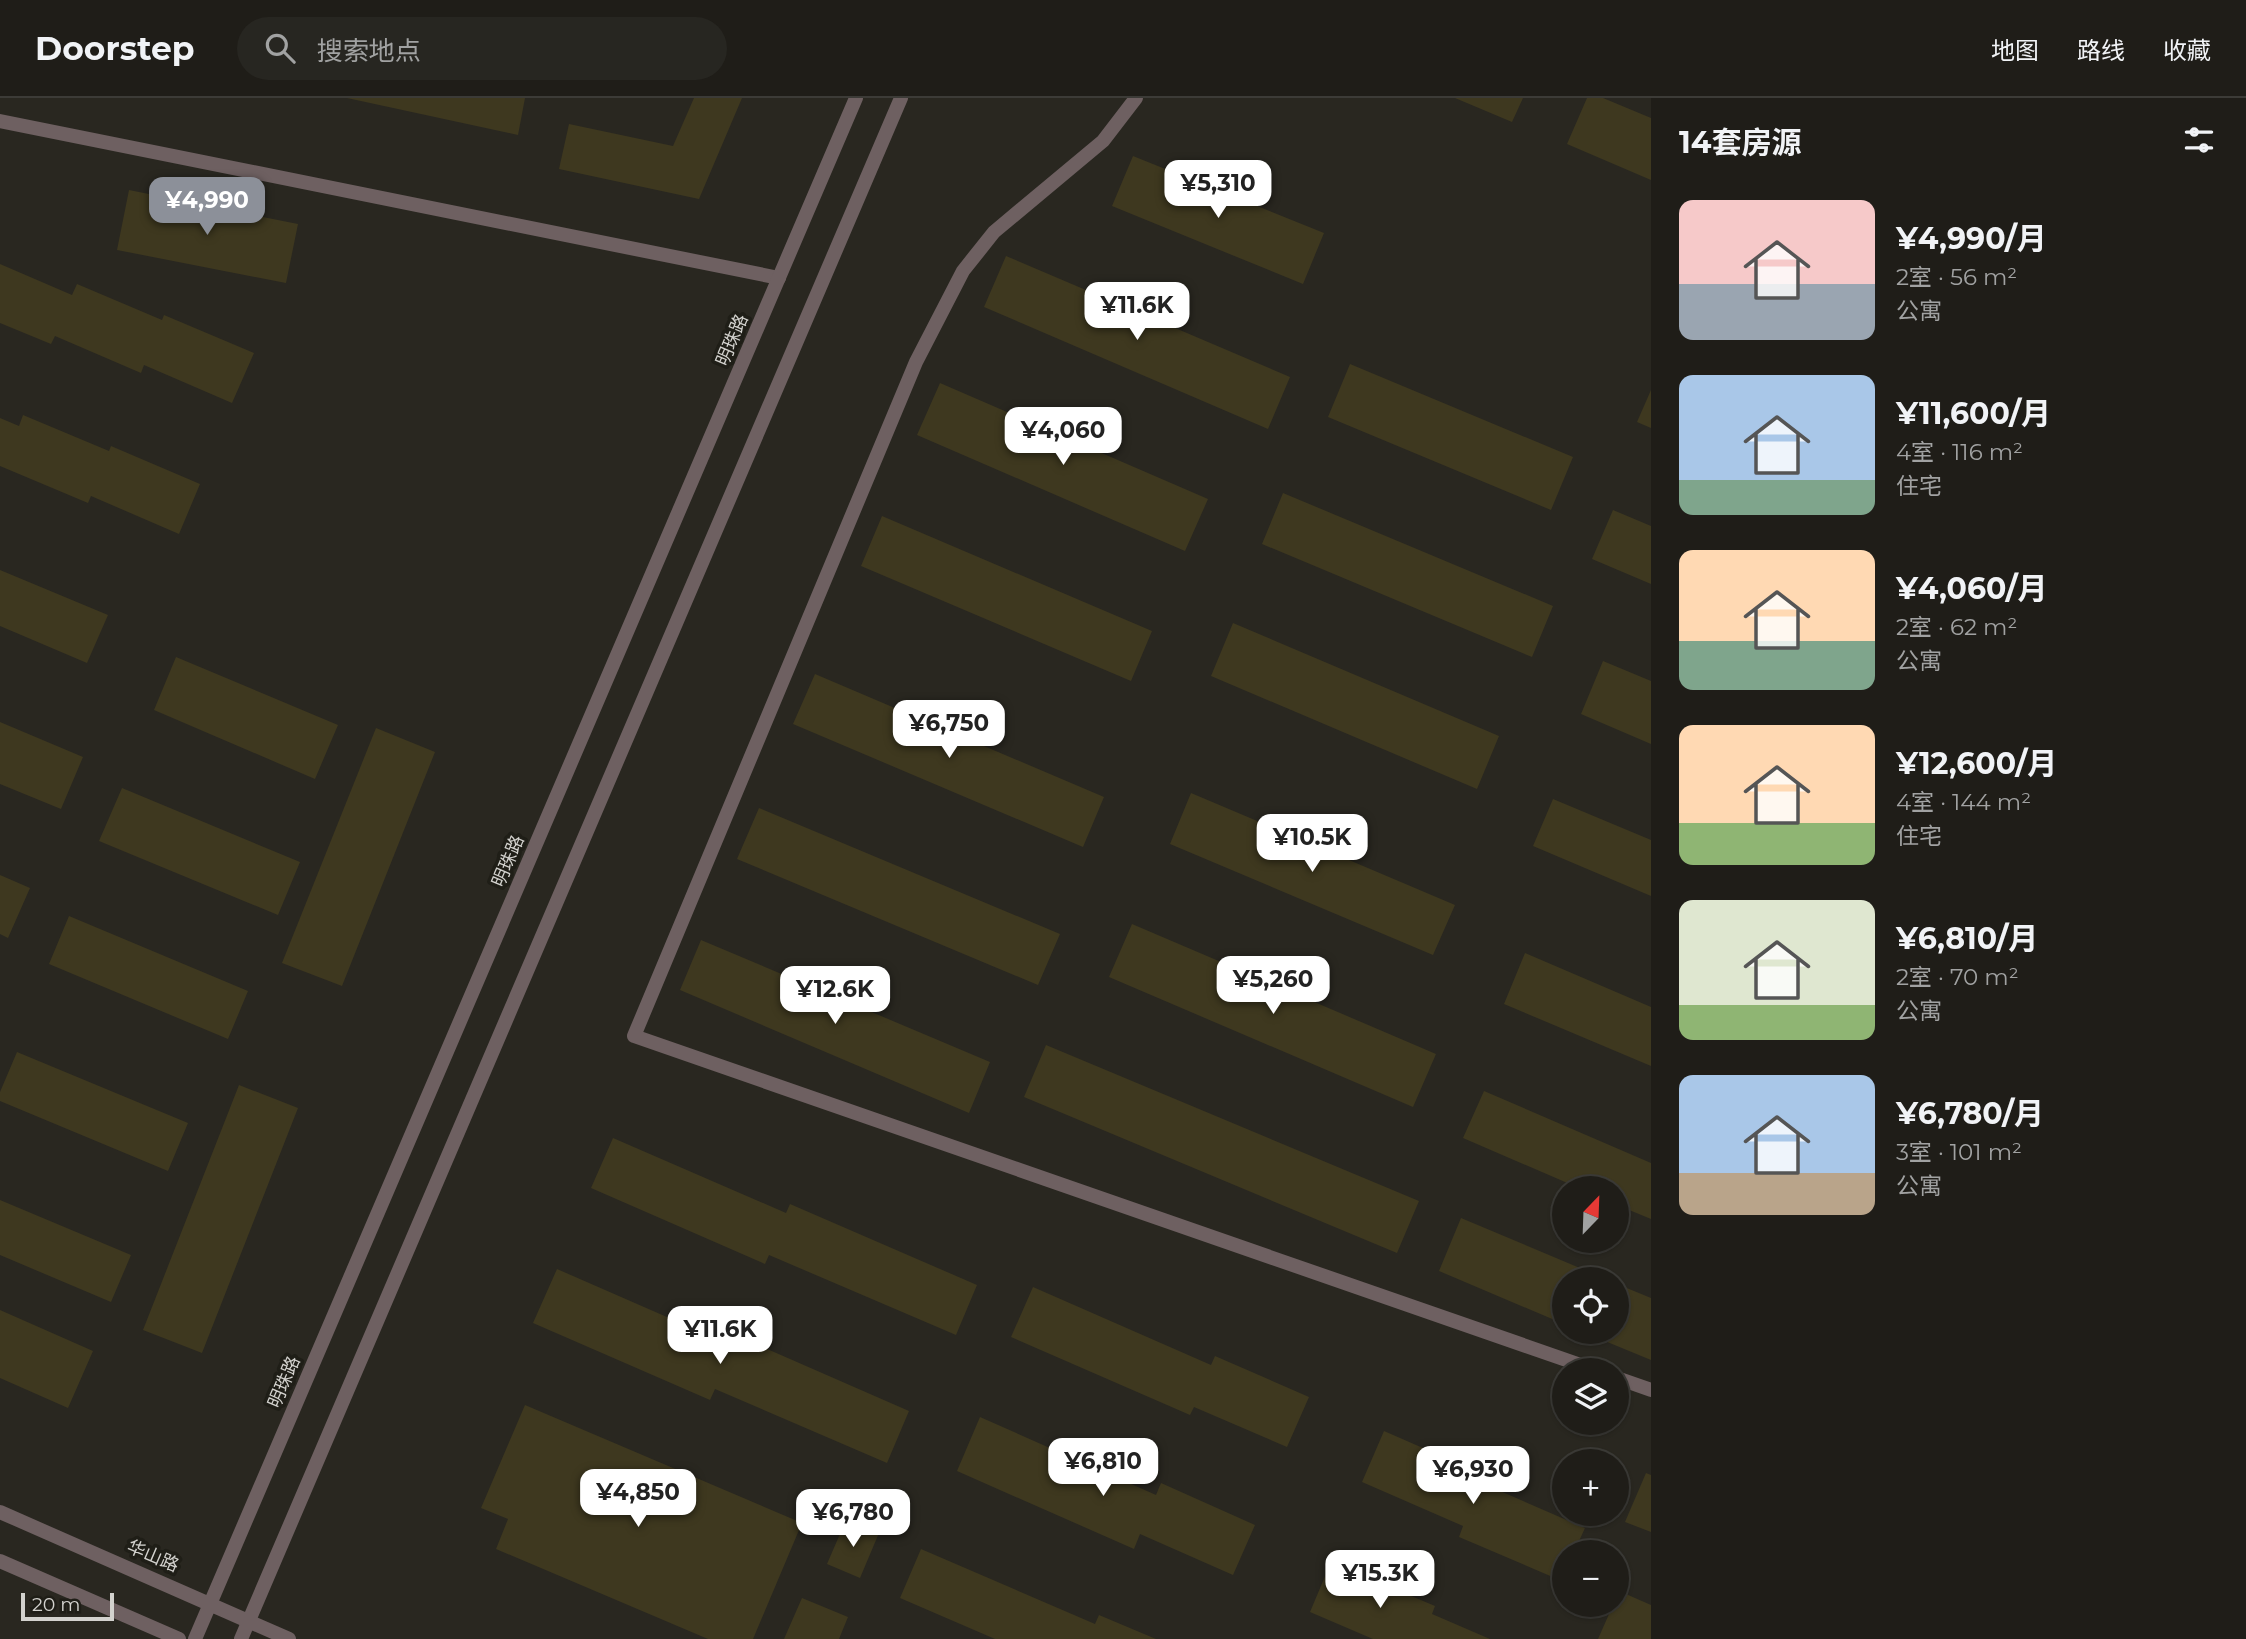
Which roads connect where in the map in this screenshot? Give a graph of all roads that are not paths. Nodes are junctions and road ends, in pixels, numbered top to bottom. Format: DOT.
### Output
graph roads {
  1 [pos="856,98"];
  2 [pos="901,98"];
  3 [pos="1136,98"];
  4 [pos="0,121"];
  5 [pos="779,278"];
  6 [pos="1560,1358"];
  7 [pos="1629,1382"];
  8 [pos="1651,1390"];
  9 [pos="0,1511"];
  10 [pos="0,1561"];
  11 [pos="210,1602"];
  12 [pos="248,1621"];
  13 [pos="179,1639"];
  14 [pos="195,1639"];
  15 [pos="241,1639"];
  16 [pos="289,1639"];
  1 -- 5 [label="street, 明珠路"];
  2 -- 12 [label="street"];
  3 -- 6 [label="street"];
  4 -- 5 [label="street"];
  5 -- 11 [label="street, 明珠路"];
  7 -- 8 [label="street"];
  9 -- 11 [label="street, 华山路"];
  10 -- 13 [label="street"];
  11 -- 12 [label="street, 华山路"];
  11 -- 14 [label="street, 明珠路"];
  12 -- 15 [label="street"];
  12 -- 16 [label="street, 华山路"];
}
